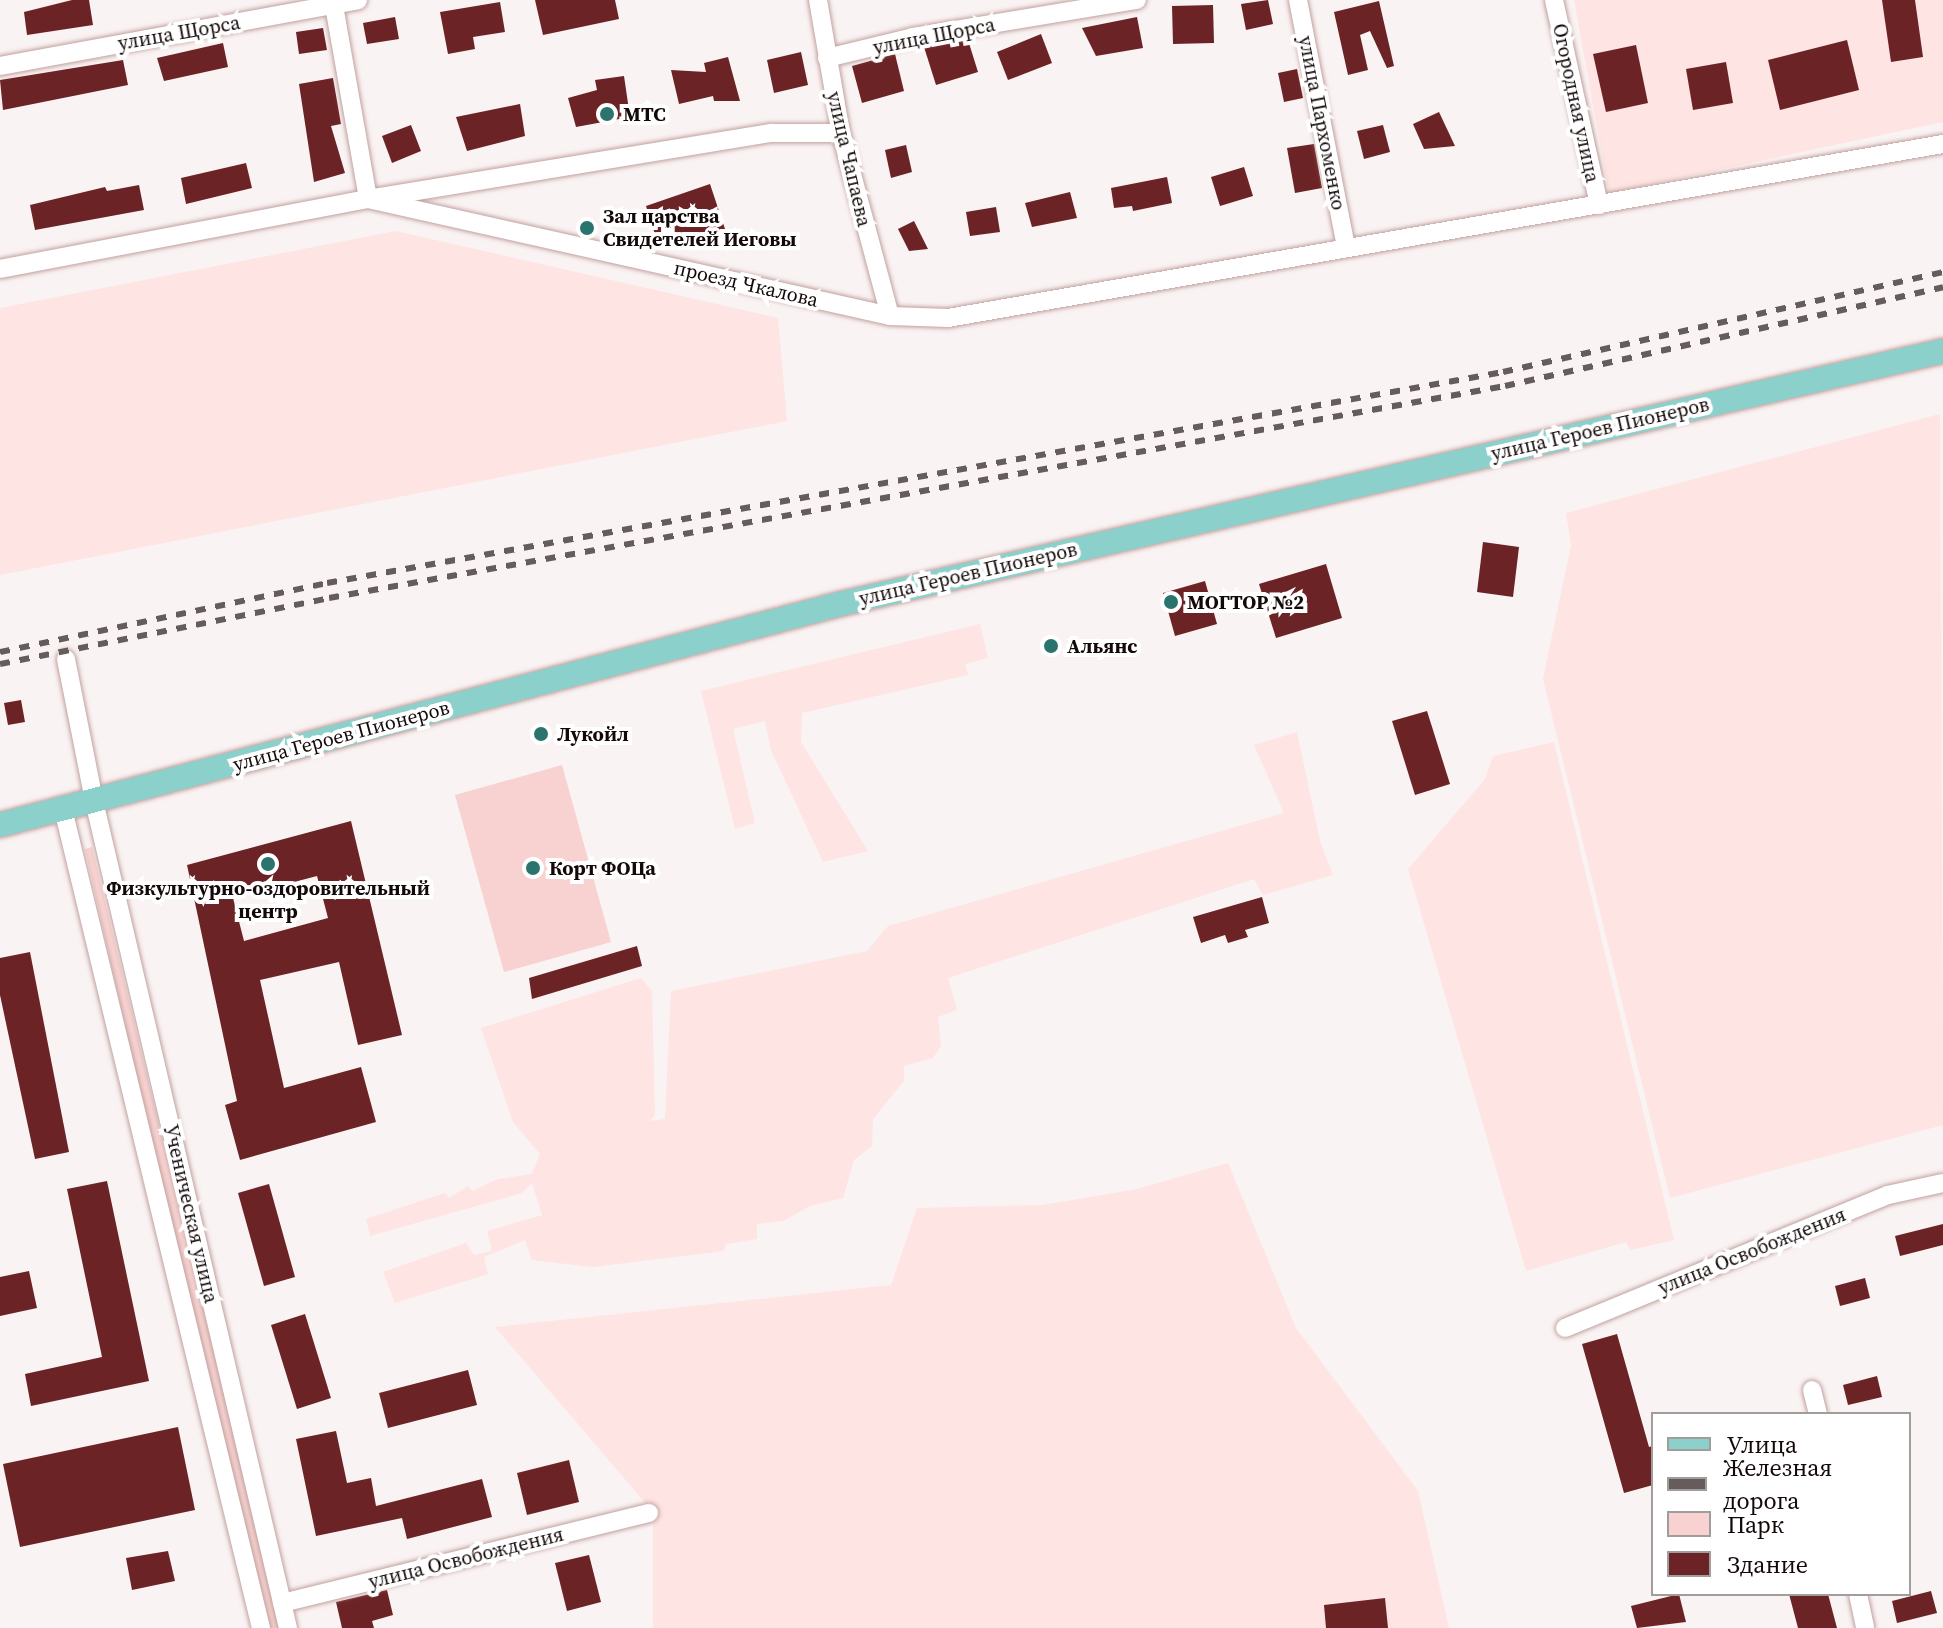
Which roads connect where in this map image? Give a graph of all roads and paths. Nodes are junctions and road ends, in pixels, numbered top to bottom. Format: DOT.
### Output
graph roads {
  1 [pos="358,0"];
  2 [pos="818,0"];
  3 [pos="1137,0"];
  4 [pos="1298,0"];
  5 [pos="1554,0"];
  6 [pos="334,2"];
  7 [pos="827,58"];
  8 [pos="0,66"];
  9 [pos="841,133"];
  10 [pos="1943,144"];
  11 [pos="368,199"];
  12 [pos="1599,205"];
  13 [pos="1346,246"];
  14 [pos="0,269"];
  15 [pos="890,316"];
  16 [pos="1943,351"];
  17 [pos="66,659"];
  18 [pos="94,801"];
  19 [pos="63,809"];
  20 [pos="0,825"];
  21 [pos="1943,1183"];
  22 [pos="1565,1328"];
  23 [pos="1812,1390"];
  24 [pos="1818,1412"];
  25 [pos="649,1513"];
  26 [pos="1858,1596"];
  27 [pos="282,1603"];
  28 [pos="261,1628"];
  29 [pos="288,1628"];
  30 [pos="1865,1628"];
  1 -- 6 [label="street, улица Щорса"];
  2 -- 7 [label="street, улица Чапаева"];
  3 -- 7 [label="street, улица Щорса"];
  4 -- 13 [label="street, улица Пархоменко"];
  5 -- 12 [label="street, Огородная улица"];
  6 -- 8 [label="street, улица Щорса"];
  6 -- 11 [label="street"];
  7 -- 9 [label="street, улица Чапаева"];
  9 -- 11 [label="street, проезд Чкалова"];
  9 -- 15 [label="street, улица Чапаева"];
  10 -- 12 [label="street"];
  11 -- 14 [label="street, проезд Чкалова"];
  11 -- 15 [label="street, проезд Чкалова"];
  12 -- 13 [label="street"];
  13 -- 15 [label="street"];
  16 -- 18 [label="main road, улица Героев Пионеров"];
  17 -- 18 [label="street, Ученическая улица"];
  18 -- 19 [label="main road, улица Героев Пионеров"];
  18 -- 27 [label="street, Ученическая улица"];
  19 -- 20 [label="main road, улица Героев Пионеров"];
  19 -- 28 [label="street, Ученическая улица"];
  21 -- 22 [label="street, улица Освобождения"];
  23 -- 24 [label="street"];
  25 -- 27 [label="street, улица Освобождения"];
  26 -- 30 [label="street"];
  27 -- 29 [label="street, Ученическая улица"];
}
